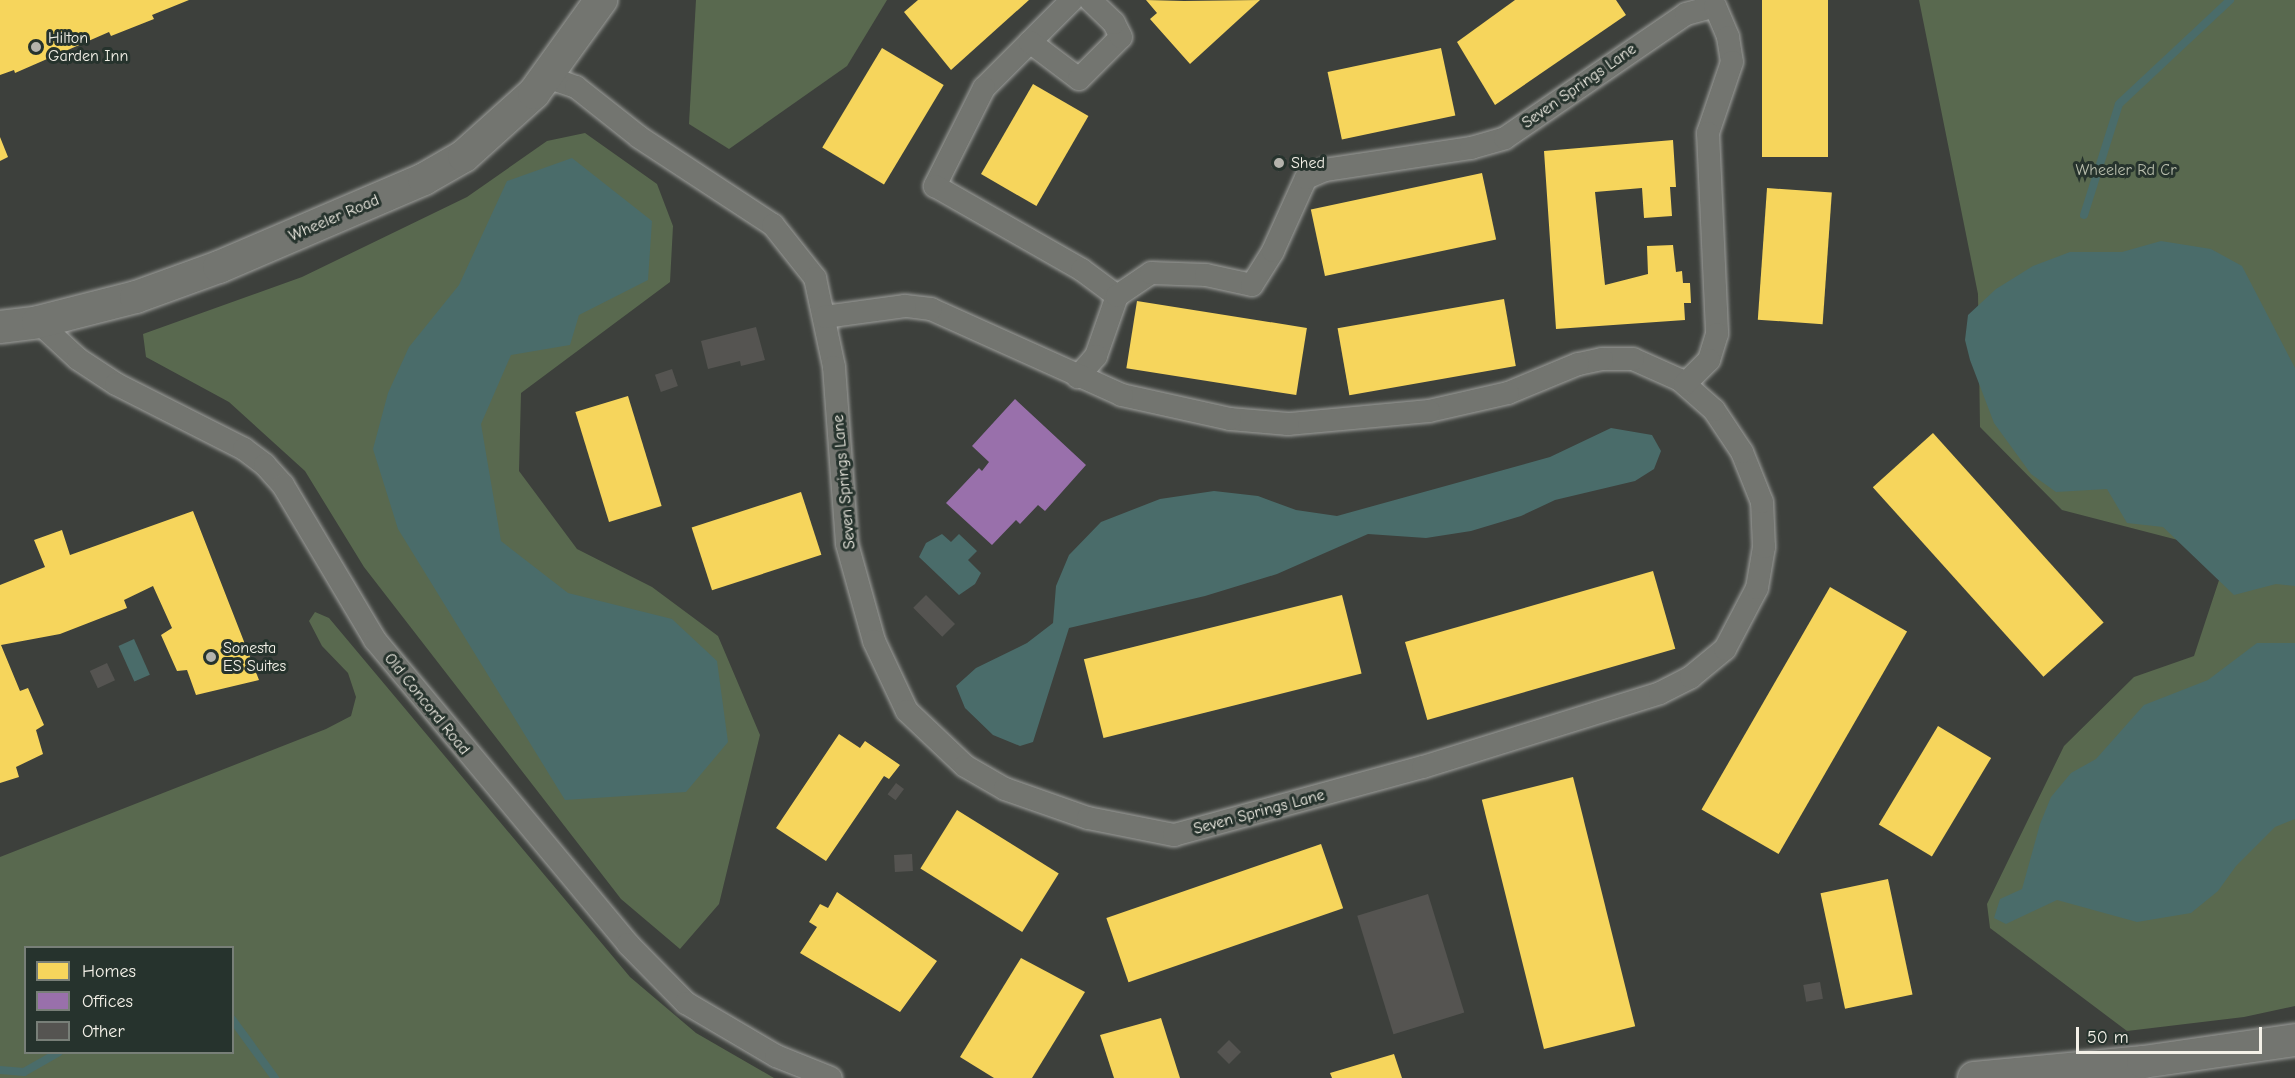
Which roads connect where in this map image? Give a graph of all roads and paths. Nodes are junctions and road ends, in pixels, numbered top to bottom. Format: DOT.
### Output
graph roads {
  1 [pos="601,0"];
  2 [pos="1072,0"];
  3 [pos="1090,0"];
  4 [pos="1030,42"];
  5 [pos="547,77"];
  6 [pos="1117,296"];
  7 [pos="825,317"];
  8 [pos="38,322"];
  9 [pos="0,327"];
  10 [pos="1078,377"];
  11 [pos="1685,384"];
  12 [pos="2295,1040"];
  13 [pos="831,1078"];
  14 [pos="1974,1078"];
  1 -- 5 [label="main road, Wheeler Road"];
  2 -- 4 [label="street"];
  3 -- 4 [label="street"];
  4 -- 6 [label="street"];
  5 -- 7 [label="street, Seven Springs Lane"];
  5 -- 8 [label="main road, Wheeler Road"];
  6 -- 10 [label="street"];
  6 -- 11 [label="street, Seven Springs Lane"];
  7 -- 10 [label="street, Seven Springs Lane"];
  7 -- 11 [label="street, Seven Springs Lane"];
  8 -- 9 [label="main road, Wheeler Road"];
  8 -- 13 [label="street, Old Concord Road"];
  10 -- 11 [label="street, Seven Springs Lane"];
  12 -- 14 [label="main road"];
}
